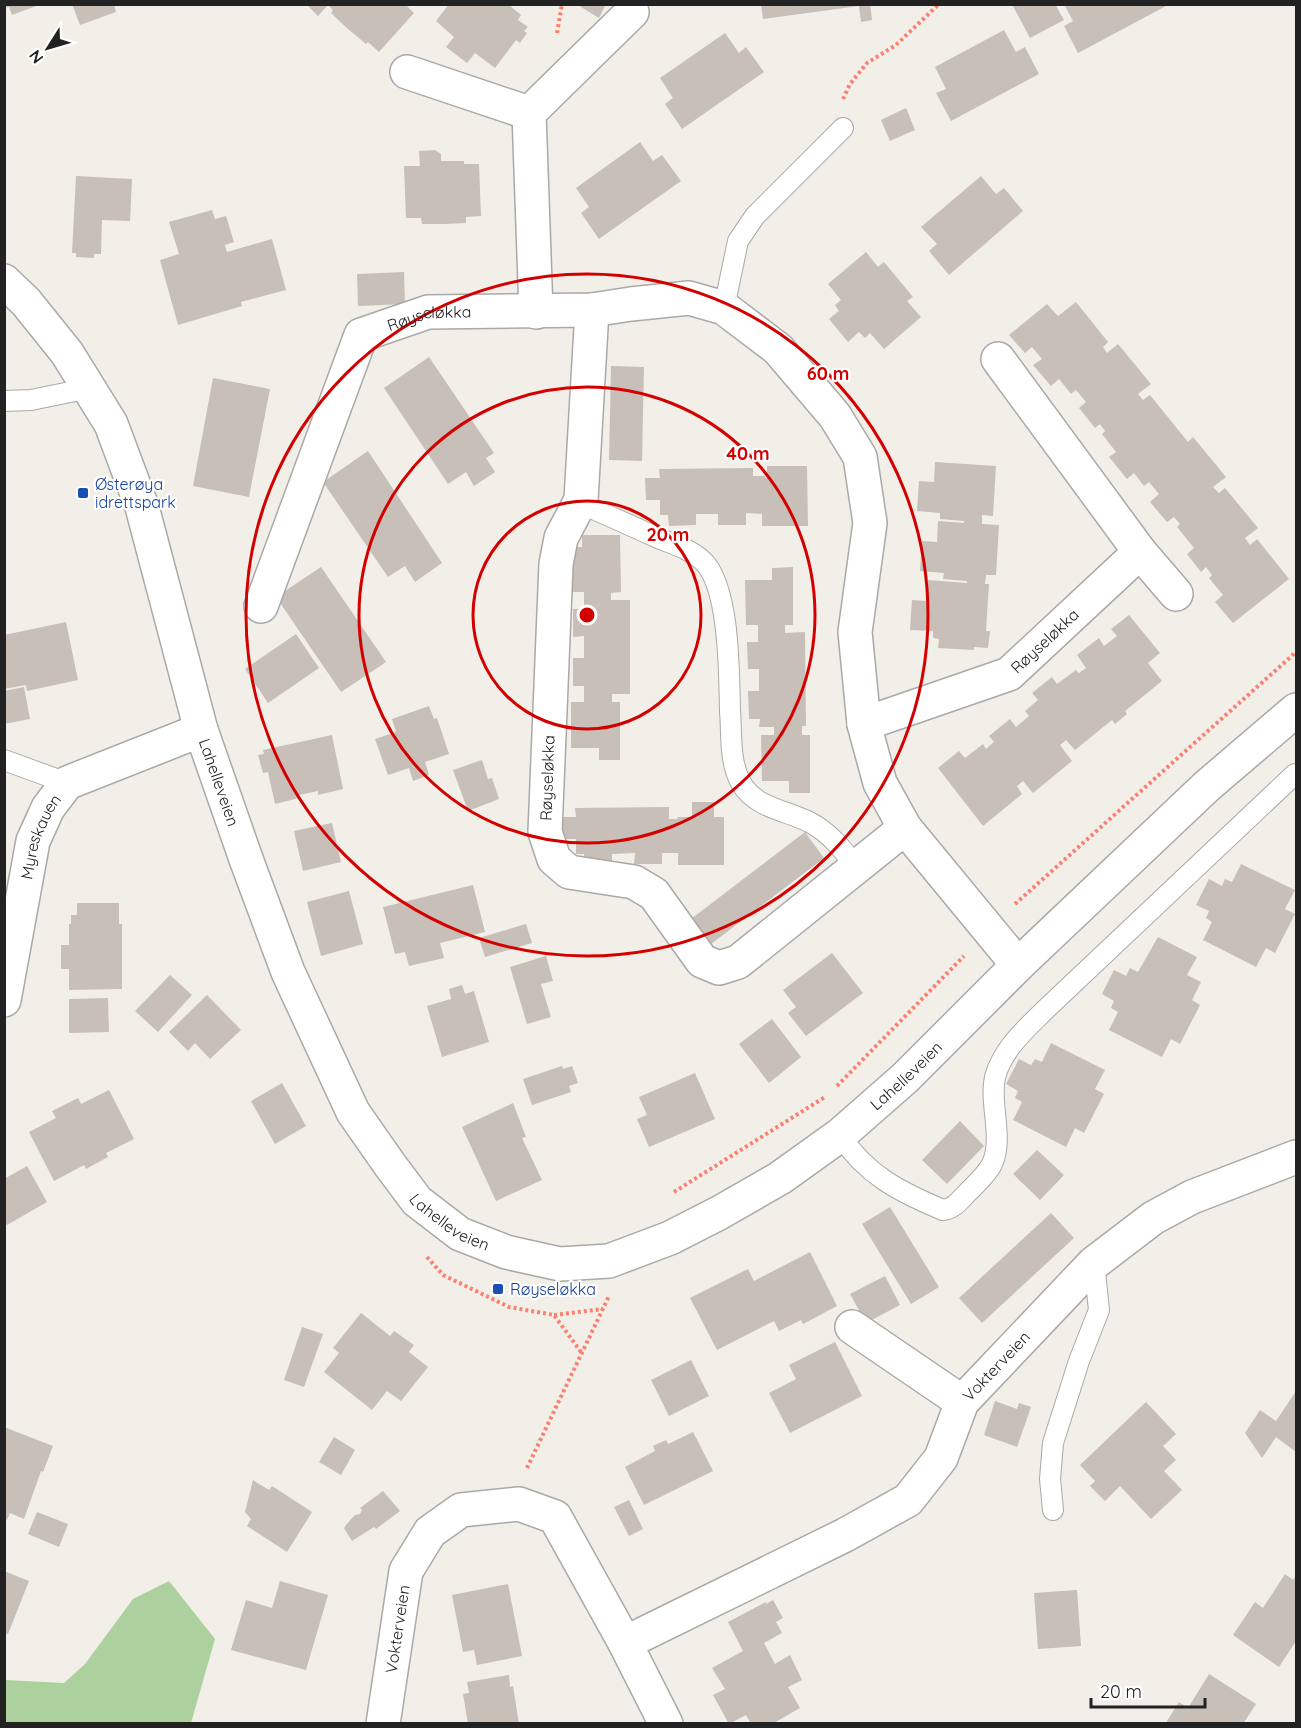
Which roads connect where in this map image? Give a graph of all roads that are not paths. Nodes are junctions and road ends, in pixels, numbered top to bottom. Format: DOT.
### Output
graph roads {
  1 [pos="632,12"];
  2 [pos="407,72"];
  3 [pos="529,113"];
  4 [pos="843,128"];
  5 [pos="4,281"];
  6 [pos="724,308"];
  7 [pos="592,310"];
  8 [pos="536,312"];
  9 [pos="998,359"];
  10 [pos="90,388"];
  11 [pos="4,401"];
  12 [pos="580,500"];
  13 [pos="1140,552"];
  14 [pos="1176,594"];
  15 [pos="261,606"];
  16 [pos="1296,710"];
  17 [pos="864,724"];
  18 [pos="201,730"];
  19 [pos="4,760"];
  20 [pos="1295,774"];
  21 [pos="67,783"];
  22 [pos="905,828"];
  23 [pos="856,867"];
  24 [pos="1017,965"];
  25 [pos="4,1000"];
  26 [pos="840,1135"];
  27 [pos="1296,1157"];
  28 [pos="1094,1263"];
  29 [pos="852,1327"];
  30 [pos="962,1402"];
  31 [pos="1053,1510"];
  32 [pos="625,1643"];
  33 [pos="383,1724"];
  34 [pos="666,1724"];
  1 -- 3 [label="street"];
  2 -- 3 [label="street"];
  3 -- 8 [label="street"];
  4 -- 6 [label="lane"];
  5 -- 10 [label="street, Lahelleveien"];
  6 -- 7 [label="street, Røyseløkka"];
  6 -- 17 [label="street, Røyseløkka"];
  7 -- 8 [label="street, Røyseløkka"];
  7 -- 12 [label="street, Røyseløkka"];
  8 -- 15 [label="street, Røyseløkka"];
  9 -- 13 [label="street"];
  10 -- 11 [label="lane"];
  10 -- 18 [label="street, Lahelleveien"];
  12 -- 23 [label="lane"];
  12 -- 23 [label="street, Røyseløkka"];
  13 -- 14 [label="street"];
  13 -- 17 [label="street, Røyseløkka"];
  16 -- 24 [label="street, Lahelleveien"];
  17 -- 22 [label="street, Røyseløkka"];
  18 -- 21 [label="street, Myreskauen"];
  18 -- 26 [label="street, Lahelleveien"];
  19 -- 21 [label="lane"];
  20 -- 26 [label="lane"];
  21 -- 25 [label="street, Myreskauen"];
  22 -- 23 [label="street, Røyseløkka"];
  22 -- 24 [label="street, Røyseløkka"];
  24 -- 26 [label="street, Lahelleveien"];
  27 -- 28 [label="street, Vokterveien"];
  28 -- 30 [label="street, Vokterveien"];
  28 -- 31 [label="lane"];
  29 -- 30 [label="street"];
  30 -- 32 [label="street, Vokterveien"];
  32 -- 33 [label="street, Vokterveien"];
  32 -- 34 [label="street, Vokterveien"];
}
